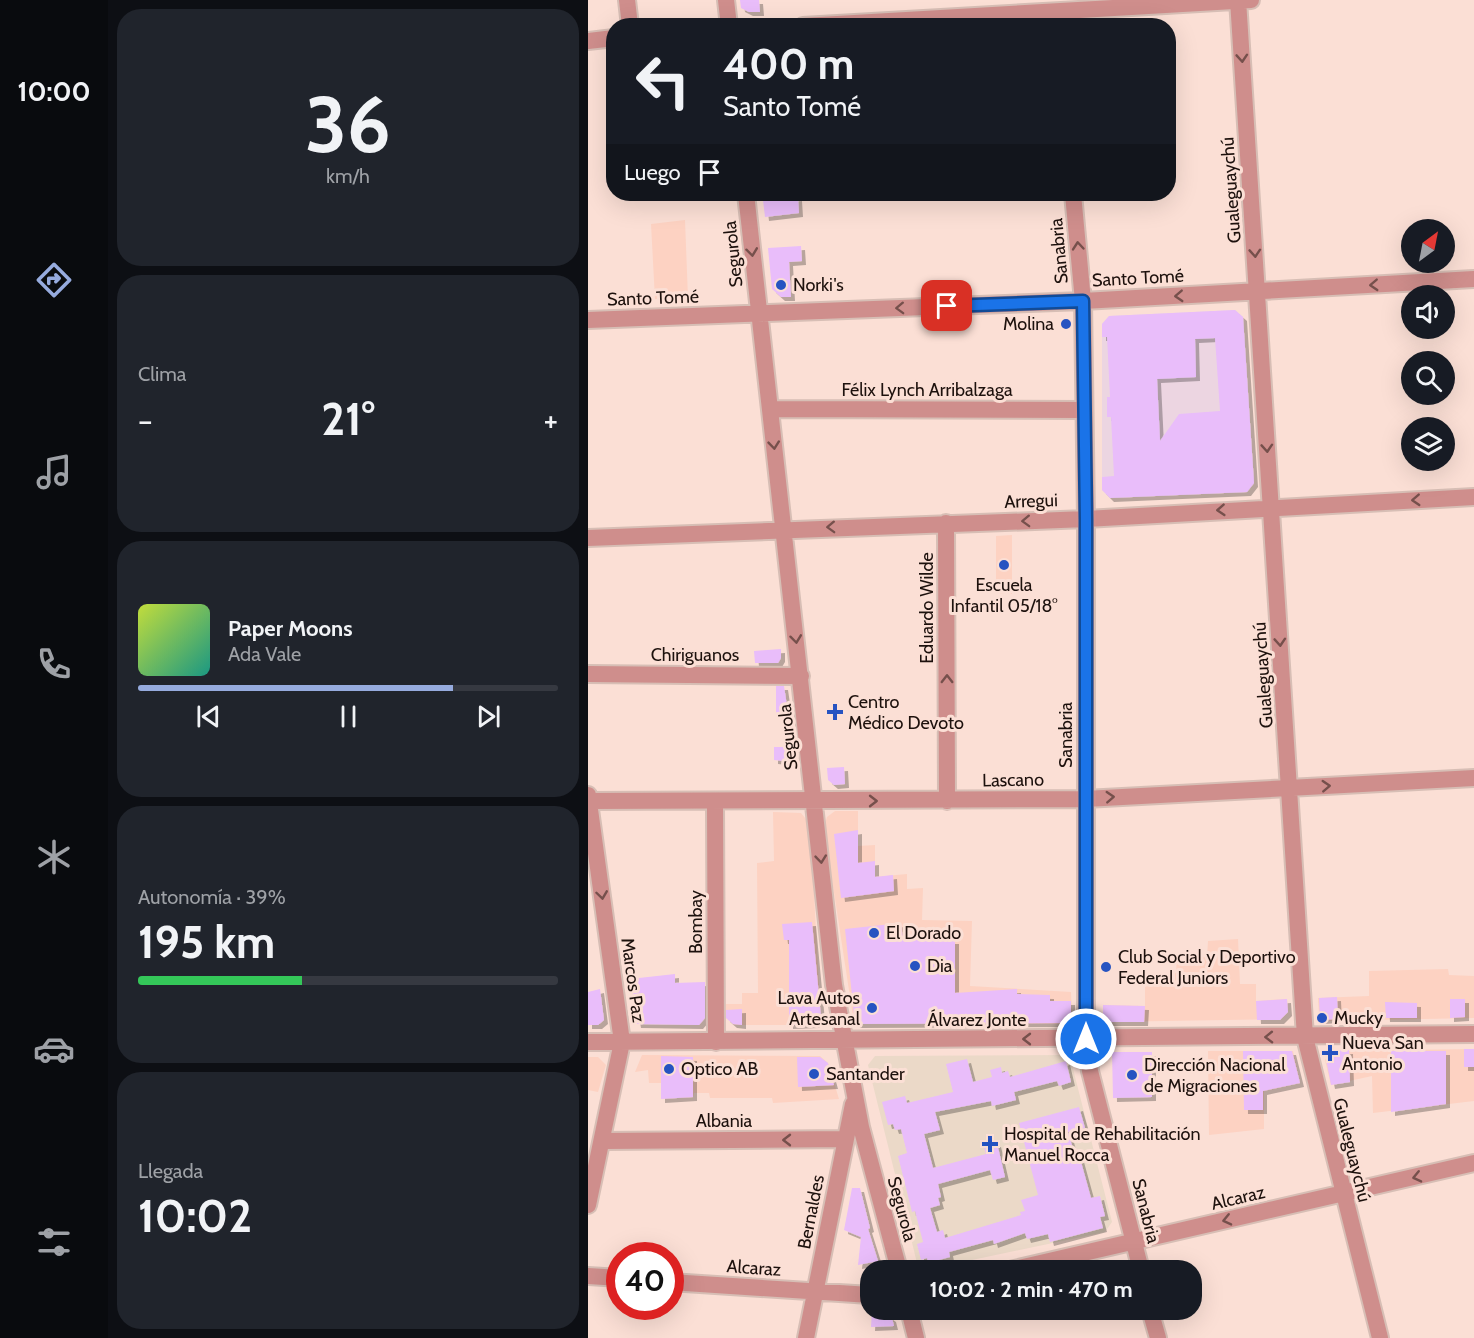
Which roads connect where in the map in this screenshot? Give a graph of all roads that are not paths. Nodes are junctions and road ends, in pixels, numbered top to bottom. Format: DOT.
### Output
graph roads {
  1 [pos="627,0"];
  2 [pos="726,0"];
  3 [pos="1238,0"];
  4 [pos="1251,0"];
  5 [pos="1058,13"];
  6 [pos="629,18"];
  7 [pos="728,18"];
  8 [pos="960,18"];
  9 [pos="606,39"];
  10 [pos="588,40"];
  11 [pos="747,201"];
  12 [pos="1074,201"];
  13 [pos="1474,279"];
  14 [pos="1258,291"];
  15 [pos="1083,301"];
  16 [pos="759,313"];
  17 [pos="588,320"];
  18 [pos="770,409"];
  19 [pos="1084,410"];
  20 [pos="1474,498"];
  21 [pos="1271,507"];
  22 [pos="1086,519"];
  23 [pos="946,523"];
  24 [pos="783,529"];
  25 [pos="588,538"];
  26 [pos="588,674"];
  27 [pos="801,676"];
  28 [pos="1474,778"];
  29 [pos="1290,788"];
  30 [pos="588,795"];
  31 [pos="1085,799"];
  32 [pos="588,801"];
  33 [pos="815,801"];
  34 [pos="947,801"];
  35 [pos="716,803"];
  36 [pos="1474,1034"];
  37 [pos="1305,1036"];
  38 [pos="1086,1039"];
  39 [pos="843,1041"];
  40 [pos="588,1042"];
  41 [pos="622,1042"];
  42 [pos="716,1042"];
  43 [pos="855,1094"];
  44 [pos="846,1139"];
  45 [pos="603,1141"];
  46 [pos="1474,1163"];
  47 [pos="1343,1194"];
  48 [pos="588,1205"];
  49 [pos="1134,1242"];
  50 [pos="896,1260"];
  51 [pos="1054,1260"];
  52 [pos="1138,1260"];
  53 [pos="588,1276"];
  54 [pos="606,1277"];
  55 [pos="684,1283"];
  56 [pos="815,1291"];
  57 [pos="860,1294"];
  58 [pos="912,1320"];
  59 [pos="1153,1320"];
  60 [pos="806,1338"];
  61 [pos="916,1338"];
  62 [pos="1158,1338"];
  63 [pos="1380,1338"];
  1 -- 6 [label="street"];
  2 -- 7 [label="street"];
  3 -- 4 [label="street"];
  3 -- 5 [label="street"];
  3 -- 14 [label="street, Gualeguaychú, one-way"];
  5 -- 8 [label="street"];
  9 -- 10 [label="street"];
  11 -- 16 [label="street, Segurola, one-way"];
  15 -- 12 [label="street, Sanabria, one-way"];
  13 -- 14 [label="street, Santo Tomé, one-way"];
  14 -- 15 [label="street, Santo Tomé, one-way"];
  14 -- 21 [label="street, Gualeguaychú, one-way"];
  15 -- 16 [label="street, Santo Tomé, one-way"];
  15 -- 19 [label="street, Sanabria"];
  16 -- 17 [label="street, Santo Tomé"];
  16 -- 18 [label="street, Segurola"];
  18 -- 19 [label="street, Félix Lynch Arribalzaga"];
  18 -- 24 [label="street, Segurola, one-way"];
  19 -- 22 [label="street, Sanabria"];
  20 -- 21 [label="street, Arregui, one-way"];
  21 -- 22 [label="street, Arregui, one-way"];
  21 -- 29 [label="street, Gualeguaychú, one-way"];
  22 -- 23 [label="street, Arregui, one-way"];
  22 -- 31 [label="street, Sanabria"];
  23 -- 24 [label="street, Arregui, one-way"];
  34 -- 23 [label="street, Eduardo Wilde, one-way"];
  24 -- 25 [label="street, Arregui"];
  24 -- 27 [label="street, Segurola, one-way"];
  26 -- 27 [label="street, Chiriguanos"];
  27 -- 33 [label="street, Segurola"];
  29 -- 28 [label="street, Lascano, one-way"];
  31 -- 29 [label="street, Lascano, one-way"];
  29 -- 37 [label="street, Gualeguaychú"];
  30 -- 32 [label="street, Marcos Paz"];
  31 -- 34 [label="street, Lascano"];
  31 -- 38 [label="street, Sanabria"];
  32 -- 35 [label="street, Lascano"];
  32 -- 41 [label="street, Marcos Paz, one-way"];
  33 -- 34 [label="street, Lascano, one-way"];
  33 -- 35 [label="street, Lascano"];
  33 -- 39 [label="street, Segurola, one-way"];
  35 -- 42 [label="street, Bombay"];
  36 -- 37 [label="street, Álvarez Jonte"];
  37 -- 38 [label="street, Álvarez Jonte, one-way"];
  37 -- 47 [label="street, Gualeguaychú"];
  38 -- 39 [label="street, Álvarez Jonte, one-way"];
  38 -- 49 [label="street, Sanabria"];
  39 -- 42 [label="street, Álvarez Jonte"];
  39 -- 43 [label="street, Segurola"];
  40 -- 41 [label="street, Álvarez Jonte"];
  41 -- 42 [label="street, Álvarez Jonte"];
  41 -- 45 [label="street, Marcos Paz"];
  43 -- 44 [label="street, Bernaldes"];
  43 -- 50 [label="street, Segurola"];
  44 -- 45 [label="street, Albania, one-way"];
  44 -- 56 [label="street, Bernaldes"];
  45 -- 48 [label="street, Marcos Paz"];
  46 -- 47 [label="street, Alcaraz, one-way"];
  47 -- 49 [label="street, Alcaraz, one-way"];
  47 -- 63 [label="street, Gualeguaychú"];
  49 -- 51 [label="street, Alcaraz"];
  49 -- 52 [label="street, Sanabria"];
  53 -- 54 [label="street"];
  55 -- 56 [label="street, Alcaraz"];
  56 -- 57 [label="street, Alcaraz"];
  56 -- 60 [label="street, Bernaldes"];
  58 -- 61 [label="street"];
  59 -- 62 [label="street"];
}
